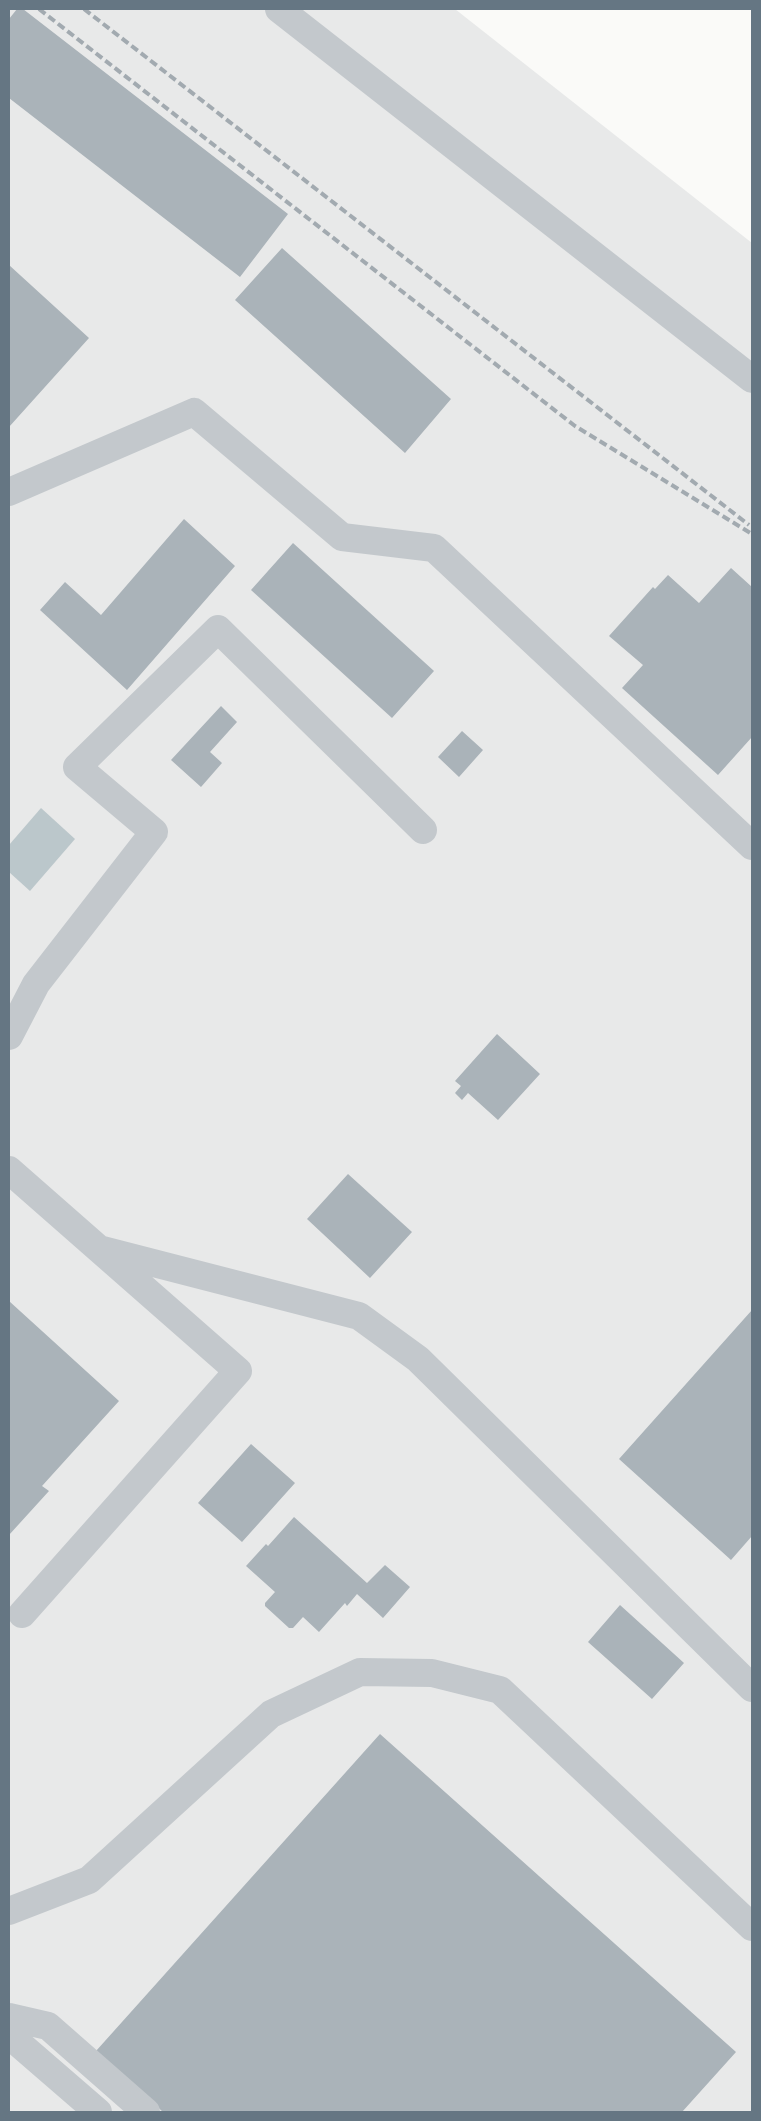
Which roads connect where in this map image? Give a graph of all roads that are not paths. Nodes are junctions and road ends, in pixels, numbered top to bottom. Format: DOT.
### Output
graph roads {
  1 [pos="280,9"];
  2 [pos="752,379"];
  3 [pos="9,492"];
  4 [pos="423,830"];
  5 [pos="752,846"];
  6 [pos="10,1033"];
  7 [pos="9,1170"];
  8 [pos="99,1249"];
  9 [pos="22,1614"];
  10 [pos="752,1688"];
  11 [pos="9,1912"];
  12 [pos="752,1927"];
  13 [pos="9,2017"];
  14 [pos="9,2035"];
  15 [pos="98,2112"];
  16 [pos="146,2112"];
  1 -- 2 [label="lane"];
  3 -- 5 [label="lane"];
  4 -- 6 [label="lane"];
  7 -- 8 [label="lane"];
  8 -- 9 [label="lane"];
  8 -- 10 [label="lane"];
  11 -- 12 [label="lane"];
  13 -- 16 [label="lane"];
  14 -- 15 [label="lane"];
}
